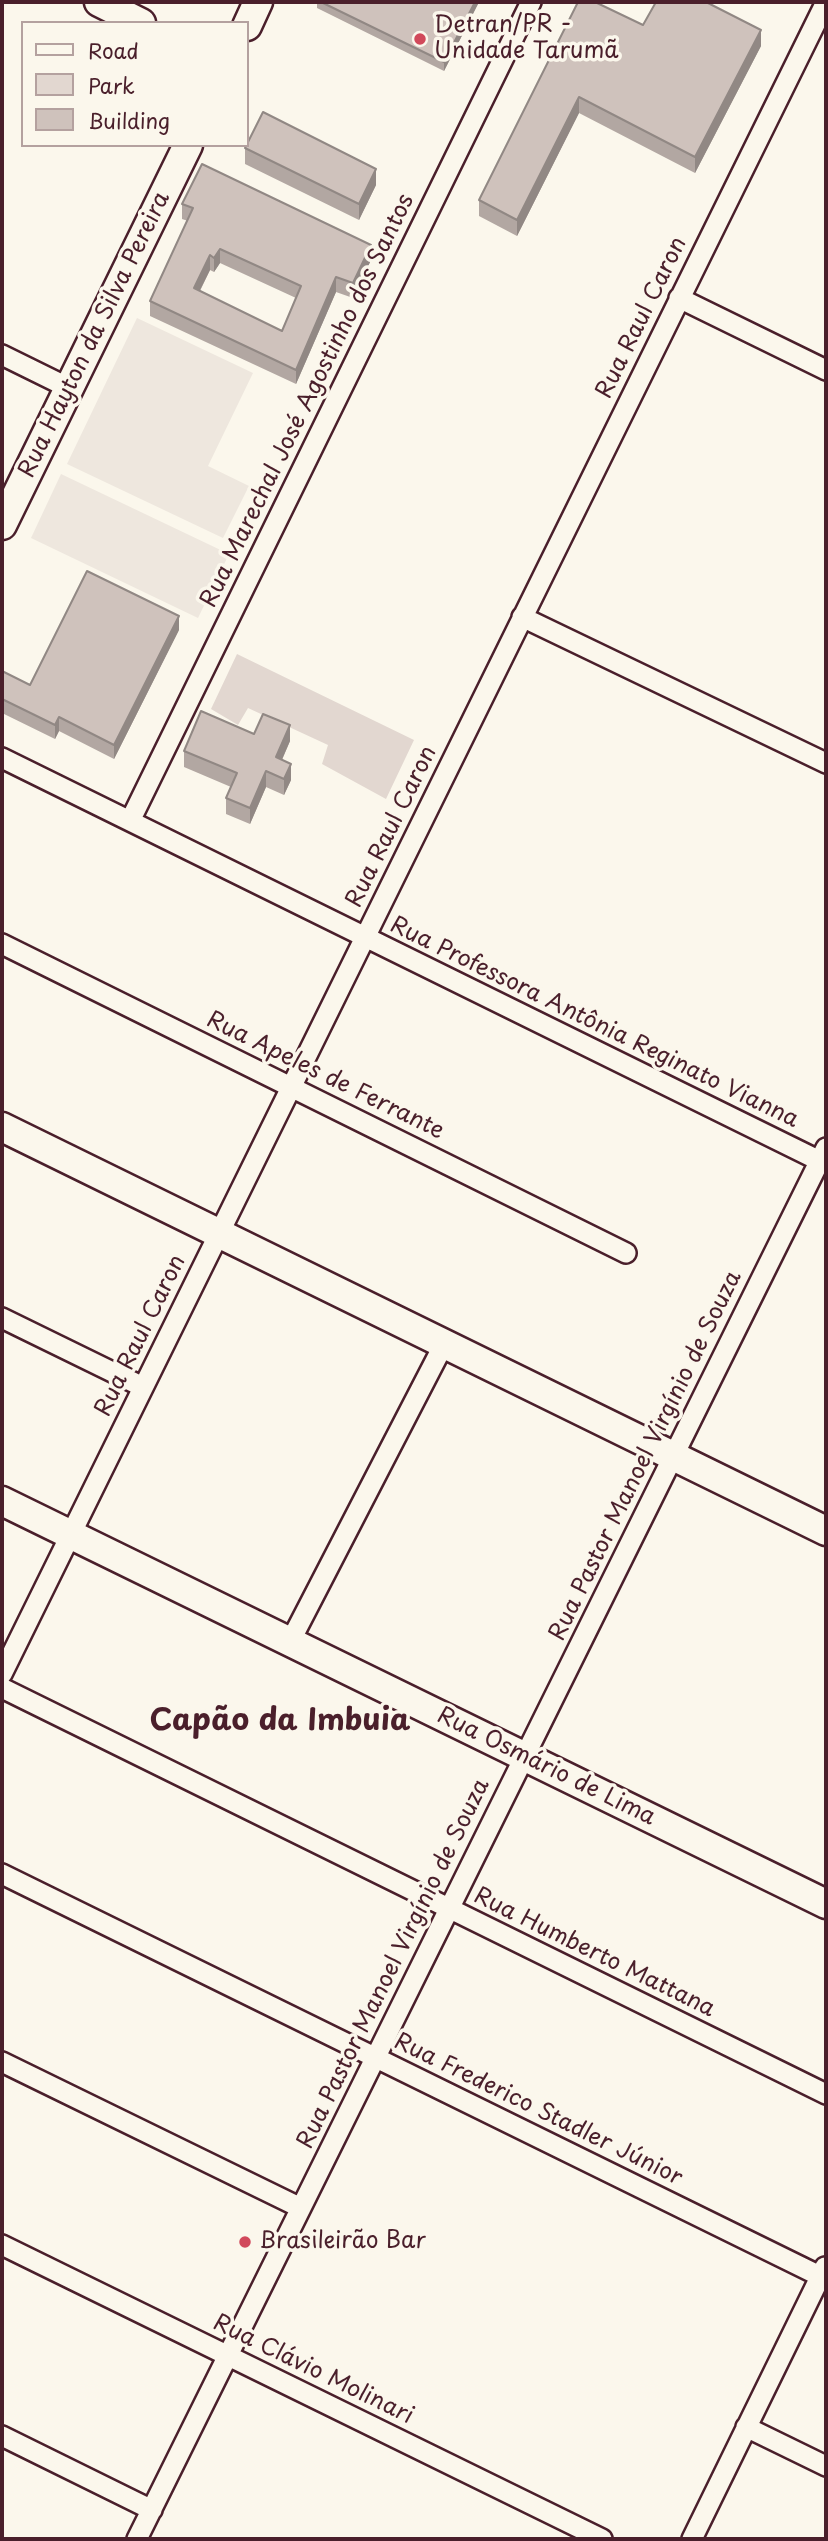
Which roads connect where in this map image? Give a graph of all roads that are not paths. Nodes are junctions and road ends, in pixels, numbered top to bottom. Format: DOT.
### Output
graph roads {
  1 [pos="99,2"];
  2 [pos="258,2"];
  3 [pos="531,2"];
  4 [pos="826,2"];
  5 [pos="137,21"];
  6 [pos="248,24"];
  7 [pos="187,147"];
  8 [pos="679,298"];
  9 [pos="2,355"];
  10 [pos="826,370"];
  11 [pos="69,388"];
  12 [pos="2,525"];
  13 [pos="522,617"];
  14 [pos="2,758"];
  15 [pos="826,763"];
  16 [pos="130,821"];
  17 [pos="365,937"];
  18 [pos="2,944"];
  19 [pos="291,1087"];
  20 [pos="2,1128"];
  21 [pos="824,1158"];
  22 [pos="219,1234"];
  23 [pos="626,1253"];
  24 [pos="2,1318"];
  25 [pos="444,1344"];
  26 [pos="143,1387"];
  27 [pos="673,1456"];
  28 [pos="2,1501"];
  29 [pos="826,1531"];
  30 [pos="70,1535"];
  31 [pos="290,1642"];
  32 [pos="2,1674"];
  33 [pos="2,1688"];
  34 [pos="524,1757"];
  35 [pos="2,1874"];
  36 [pos="826,1905"];
  37 [pos="449,1909"];
  38 [pos="376,2058"];
  39 [pos="2,2062"];
  40 [pos="826,2094"];
  41 [pos="301,2208"];
  42 [pos="2,2245"];
  43 [pos="824,2273"];
  44 [pos="228,2356"];
  45 [pos="747,2427"];
  46 [pos="2,2436"];
  47 [pos="826,2466"];
  48 [pos="152,2510"];
  49 [pos="137,2539"];
  50 [pos="602,2539"];
  51 [pos="692,2539"];
  1 -- 5 [label="street"];
  2 -- 6 [label="street"];
  3 -- 16 [label="street, Rua Marechal José Agostinho dos Santos"];
  4 -- 8 [label="street, Rua Raul Caron"];
  7 -- 11 [label="street, Rua Hayton da Silva Pereira"];
  8 -- 10 [label="street"];
  8 -- 13 [label="street, Rua Raul Caron"];
  9 -- 11 [label="street"];
  11 -- 12 [label="street, Rua Hayton da Silva Pereira"];
  13 -- 15 [label="street"];
  13 -- 17 [label="street, Rua Raul Caron"];
  14 -- 16 [label="street, Rua Professora Antônia Reginato Vianna"];
  16 -- 17 [label="street, Rua Professora Antônia Reginato Vianna"];
  17 -- 19 [label="street, Rua Raul Caron"];
  17 -- 21 [label="street, Rua Professora Antônia Reginato Vianna"];
  18 -- 19 [label="street, Rua Apeles de Ferrante"];
  19 -- 22 [label="street, Rua Raul Caron"];
  19 -- 23 [label="street, Rua Apeles de Ferrante"];
  20 -- 22 [label="street"];
  21 -- 27 [label="street, Rua Pastor Manoel Virgínio de Souza"];
  22 -- 25 [label="street"];
  22 -- 26 [label="street, Rua Raul Caron"];
  24 -- 26 [label="street"];
  25 -- 27 [label="street"];
  25 -- 31 [label="street"];
  26 -- 30 [label="street, Rua Raul Caron"];
  27 -- 29 [label="street"];
  27 -- 34 [label="street, Rua Pastor Manoel Virgínio de Souza"];
  28 -- 30 [label="street, Rua Osmário de Lima"];
  30 -- 31 [label="street, Rua Osmário de Lima"];
  30 -- 32 [label="street, Rua Raul Caron"];
  31 -- 34 [label="street, Rua Osmário de Lima"];
  33 -- 37 [label="street, Rua Humberto Mattana"];
  34 -- 36 [label="street, Rua Osmário de Lima"];
  34 -- 37 [label="street, Rua Pastor Manoel Virgínio de Souza"];
  35 -- 38 [label="street, Rua Frederico Stadler Júnior"];
  37 -- 38 [label="street, Rua Pastor Manoel Virgínio de Souza"];
  37 -- 40 [label="street, Rua Humberto Mattana"];
  38 -- 41 [label="street, Rua Pastor Manoel Virgínio de Souza"];
  38 -- 43 [label="street, Rua Frederico Stadler Júnior"];
  39 -- 41 [label="street"];
  41 -- 44 [label="street, Rua Pastor Manoel Virgínio de Souza"];
  42 -- 44 [label="street, Rua Clávio Molinari"];
  43 -- 45 [label="street"];
  44 -- 48 [label="street, Rua Pastor Manoel Virgínio de Souza"];
  44 -- 50 [label="street, Rua Clávio Molinari"];
  45 -- 47 [label="street"];
  45 -- 51 [label="street"];
  46 -- 48 [label="street"];
  48 -- 49 [label="street, Rua Pastor Manoel Virgínio de Souza"];
}
